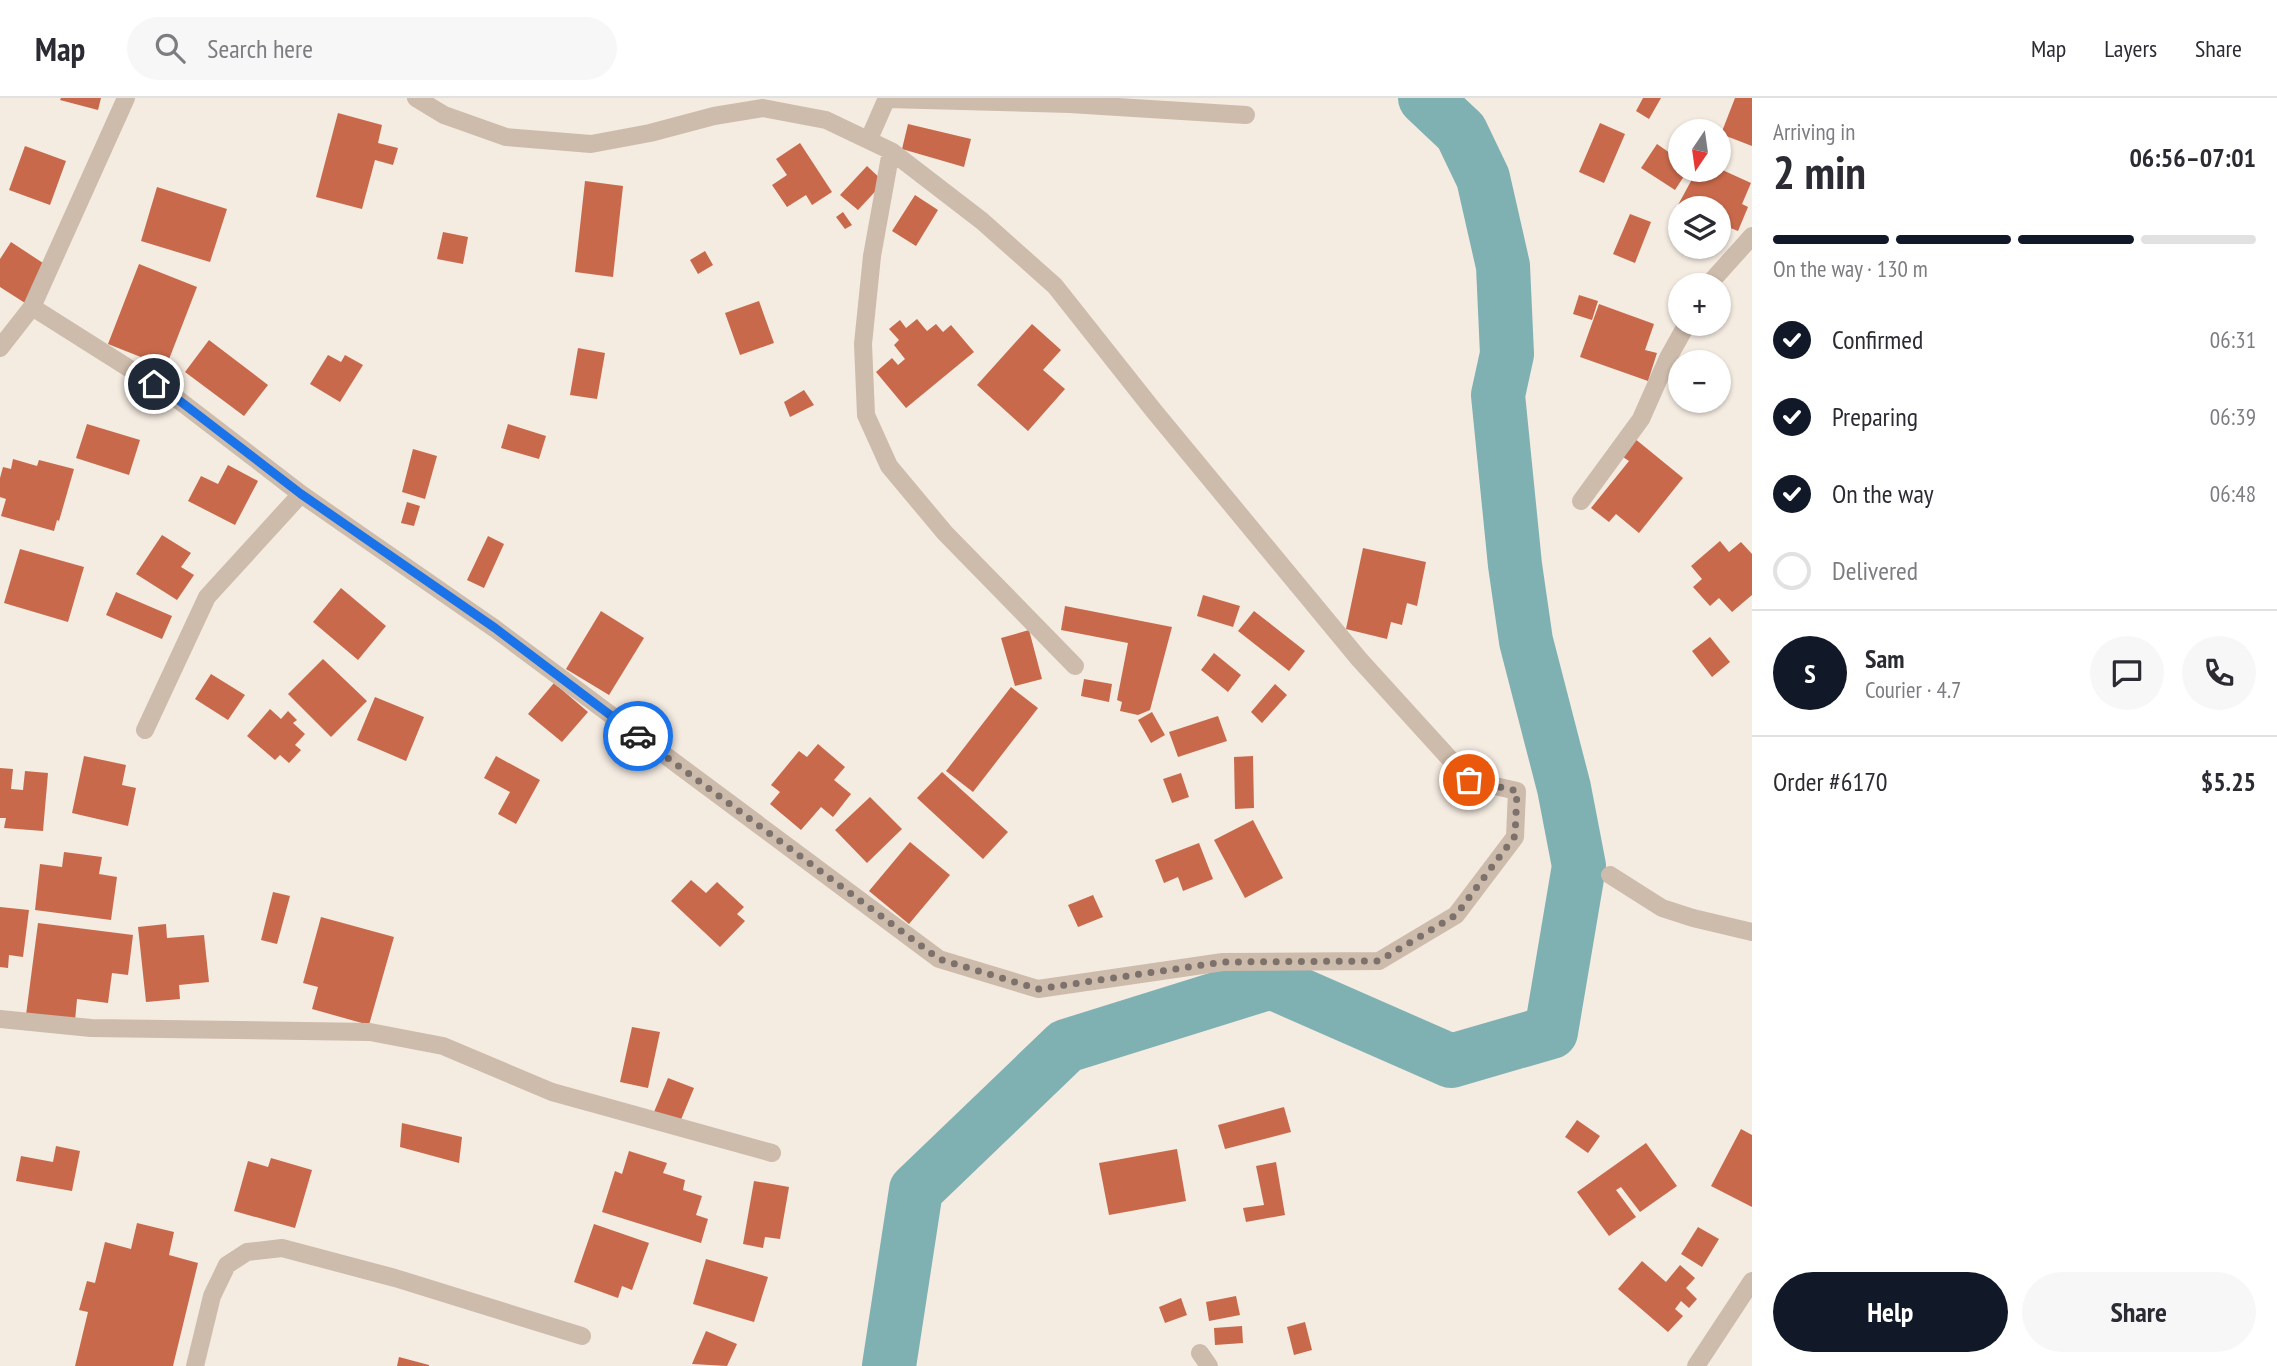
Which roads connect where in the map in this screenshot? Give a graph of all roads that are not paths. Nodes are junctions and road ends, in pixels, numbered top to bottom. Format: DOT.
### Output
graph roads {
  1 [pos="126,98"];
  2 [pos="416,98"];
  3 [pos="887,99"];
  4 [pos="1246,115"];
  5 [pos="869,139"];
  6 [pos="891,150"];
  7 [pos="1752,236"];
  8 [pos="1719,273"];
  9 [pos="32,307"];
  10 [pos="1680,336"];
  11 [pos="0,348"];
  12 [pos="301,494"];
  13 [pos="1581,501"];
  14 [pos="1075,666"];
  15 [pos="145,730"];
  16 [pos="1610,875"];
  17 [pos="1752,932"];
  18 [pos="0,1019"];
  19 [pos="772,1153"];
  20 [pos="1752,1281"];
  21 [pos="582,1336"];
  22 [pos="195,1366"];
  23 [pos="1696,1366"];
  1 -- 9 [label="street"];
  2 -- 5 [label="street"];
  3 -- 4 [label="street"];
  3 -- 5 [label="street"];
  5 -- 6 [label="street"];
  6 -- 12 [label="street"];
  6 -- 14 [label="street"];
  7 -- 8 [label="street"];
  9 -- 11 [label="street"];
  9 -- 12 [label="street"];
  10 -- 13 [label="street"];
  12 -- 15 [label="street"];
  16 -- 17 [label="street"];
  18 -- 19 [label="street"];
  20 -- 23 [label="street"];
  21 -- 22 [label="street"];
}
